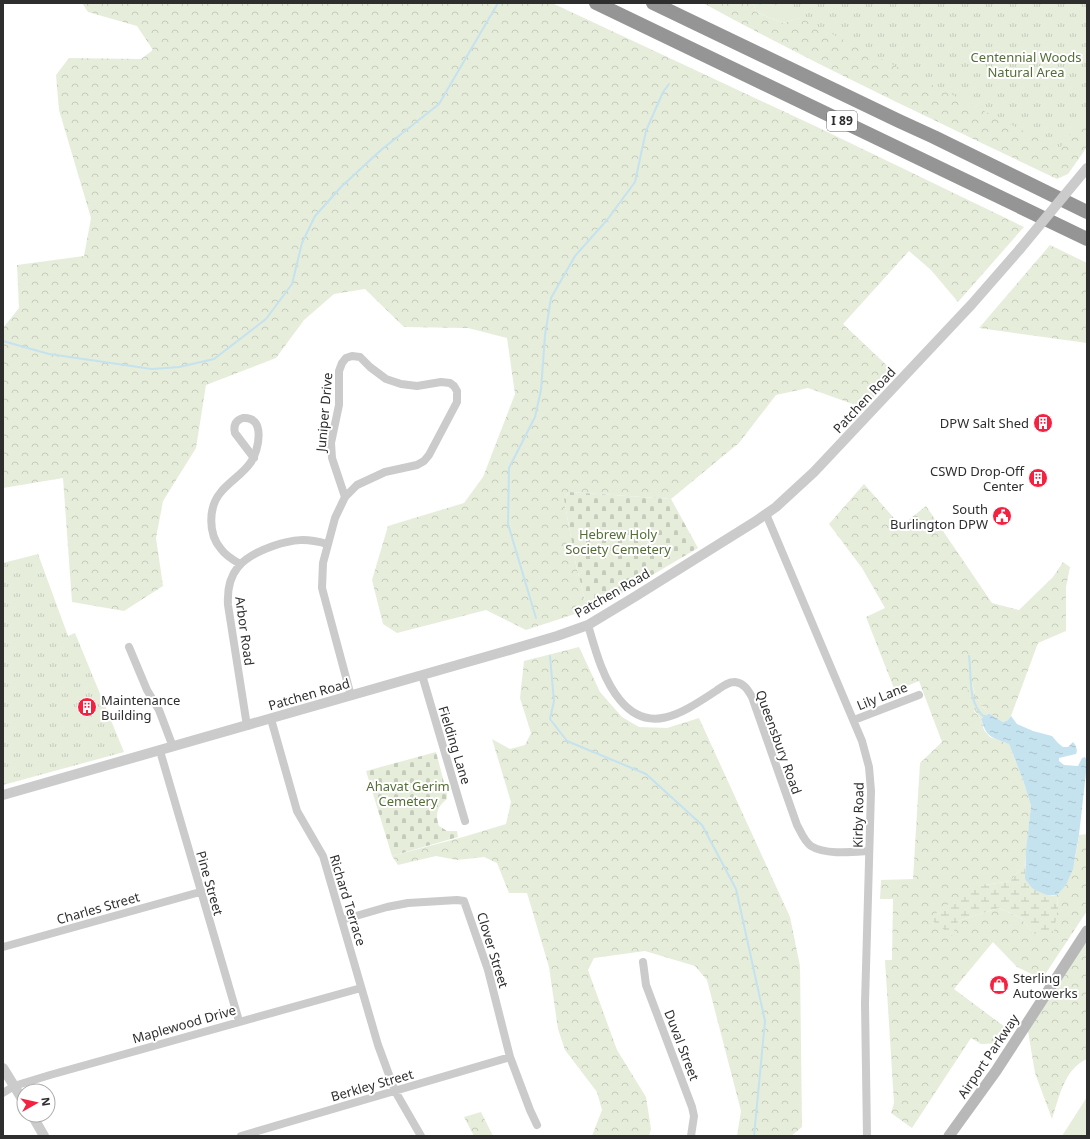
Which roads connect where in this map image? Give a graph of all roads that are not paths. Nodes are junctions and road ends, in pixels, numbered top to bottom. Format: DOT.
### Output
graph roads {
  1 [pos="596,3"];
  2 [pos="653,3"];
  3 [pos="1087,168"];
  4 [pos="1087,212"];
  5 [pos="1087,239"];
  6 [pos="254,458"];
  7 [pos="345,497"];
  8 [pos="766,514"];
  9 [pos="327,544"];
  10 [pos="240,564"];
  11 [pos="588,624"];
  12 [pos="129,648"];
  13 [pos="422,675"];
  14 [pos="919,695"];
  15 [pos="351,696"];
  16 [pos="271,719"];
  17 [pos="854,720"];
  18 [pos="247,726"];
  19 [pos="173,747"];
  20 [pos="160,751"];
  21 [pos="3,796"];
  22 [pos="465,821"];
  23 [pos="869,851"];
  24 [pos="200,892"];
  25 [pos="342,920"];
  26 [pos="1087,931"];
  27 [pos="3,947"];
  28 [pos="643,962"];
  29 [pos="362,988"];
  30 [pos="239,1022"];
  31 [pos="510,1057"];
  32 [pos="3,1068"];
  33 [pos="14,1086"];
  34 [pos="16,1089"];
  35 [pos="395,1091"];
  36 [pos="3,1093"];
  37 [pos="37,1123"];
  38 [pos="537,1125"];
  39 [pos="44,1136"];
  40 [pos="241,1136"];
  41 [pos="421,1136"];
  42 [pos="691,1136"];
  43 [pos="867,1136"];
  44 [pos="949,1136"];
  1 -- 5 [label="highway, I 89"];
  2 -- 4 [label="highway, I 89"];
  3 -- 8 [label="street, Patchen Road, bridge"];
  6 -- 6 [label="street"];
  6 -- 10 [label="street"];
  7 -- 7 [label="street, Juniper Drive"];
  7 -- 9 [label="street, Juniper Drive"];
  8 -- 11 [label="street, Patchen Road"];
  8 -- 17 [label="street, Kirby Road"];
  9 -- 10 [label="street, Arbor Road"];
  9 -- 15 [label="street, Juniper Drive"];
  10 -- 18 [label="street, Arbor Road"];
  11 -- 13 [label="street, Patchen Road"];
  11 -- 23 [label="street, Queensbury Road"];
  12 -- 19 [label="street"];
  13 -- 15 [label="street, Patchen Road"];
  13 -- 22 [label="street, Fielding Lane"];
  14 -- 17 [label="street, Lily Lane"];
  15 -- 16 [label="street, Patchen Road"];
  16 -- 18 [label="street, Patchen Road"];
  16 -- 25 [label="street, Richard Terrace"];
  17 -- 23 [label="street, Kirby Road"];
  18 -- 19 [label="street, Patchen Road"];
  19 -- 20 [label="street, Patchen Road"];
  20 -- 21 [label="street, Patchen Road"];
  20 -- 24 [label="street, Pine Street"];
  23 -- 43 [label="street, Kirby Road"];
  24 -- 27 [label="street, Charles Street"];
  24 -- 30 [label="street, Pine Street"];
  25 -- 29 [label="street, Richard Terrace"];
  25 -- 31 [label="street, Clover Street"];
  26 -- 44 [label="main road, Airport Parkway"];
  28 -- 42 [label="street, Duval Street"];
  29 -- 30 [label="street, Maplewood Drive"];
  29 -- 35 [label="street, Richard Terrace"];
  30 -- 33 [label="street, Maplewood Drive"];
  31 -- 35 [label="street, Berkley Street"];
  31 -- 38 [label="street, Clover Street"];
  32 -- 33 [label="street"];
  33 -- 34 [label="street"];
  33 -- 36 [label="street, Maplewood Drive"];
  35 -- 40 [label="street, Berkley Street"];
  35 -- 41 [label="street, Richard Terrace"];
  37 -- 39 [label="street"];
}
